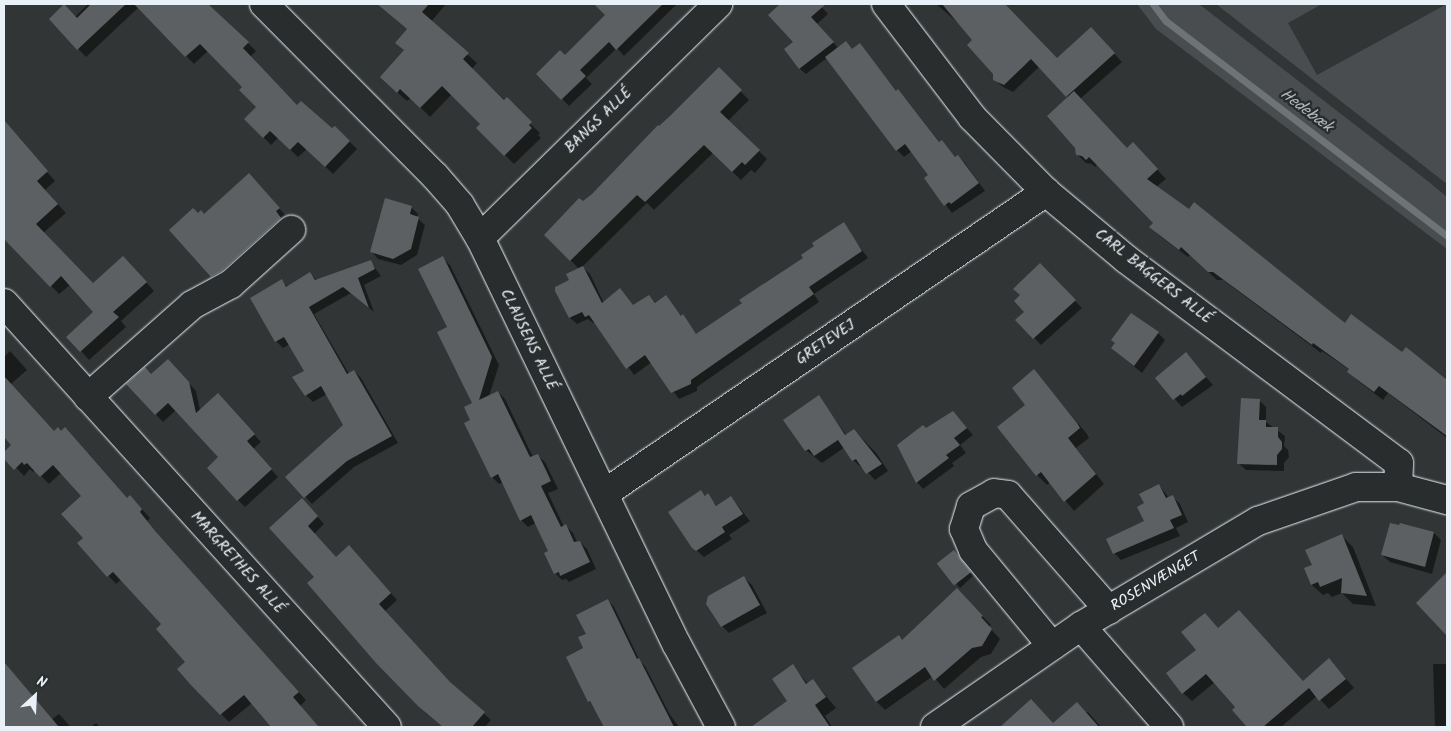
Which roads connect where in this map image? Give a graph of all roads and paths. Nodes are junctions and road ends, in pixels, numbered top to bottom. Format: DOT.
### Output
graph roads {
  1 [pos="264,4"];
  2 [pos="718,4"];
  3 [pos="886,4"];
  4 [pos="1046,192"];
  5 [pos="291,230"];
  6 [pos="480,238"];
  7 [pos="4,303"];
  8 [pos="88,398"];
  9 [pos="1398,486"];
  10 [pos="605,494"];
  11 [pos="1447,500"];
  12 [pos="1109,610"];
  13 [pos="1081,626"];
  14 [pos="1052,646"];
  15 [pos="387,727"];
  16 [pos="721,727"];
  17 [pos="934,727"];
  18 [pos="1169,727"];
  1 -- 6 [label="street, CLAUSENS ALLÉ"];
  2 -- 6 [label="street, BANGS ALLÉ"];
  3 -- 4 [label="street, CARL BAGGERS ALLÉ"];
  4 -- 9 [label="street, CARL BAGGERS ALLÉ"];
  4 -- 10 [label="street, GRETEVEJ"];
  5 -- 8 [label="street"];
  6 -- 10 [label="street, CLAUSENS ALLÉ"];
  7 -- 8 [label="street, MARGRETHES ALLÉ"];
  8 -- 15 [label="street, MARGRETHES ALLÉ"];
  9 -- 11 [label="street"];
  9 -- 12 [label="street, ROSENVÆNGET"];
  10 -- 16 [label="street, CLAUSENS ALLÉ"];
  12 -- 13 [label="street, ROSENVÆNGET"];
  12 -- 14 [label="street"];
  13 -- 14 [label="street, ROSENVÆNGET"];
  13 -- 18 [label="street"];
  14 -- 17 [label="street, ROSENVÆNGET"];
}
